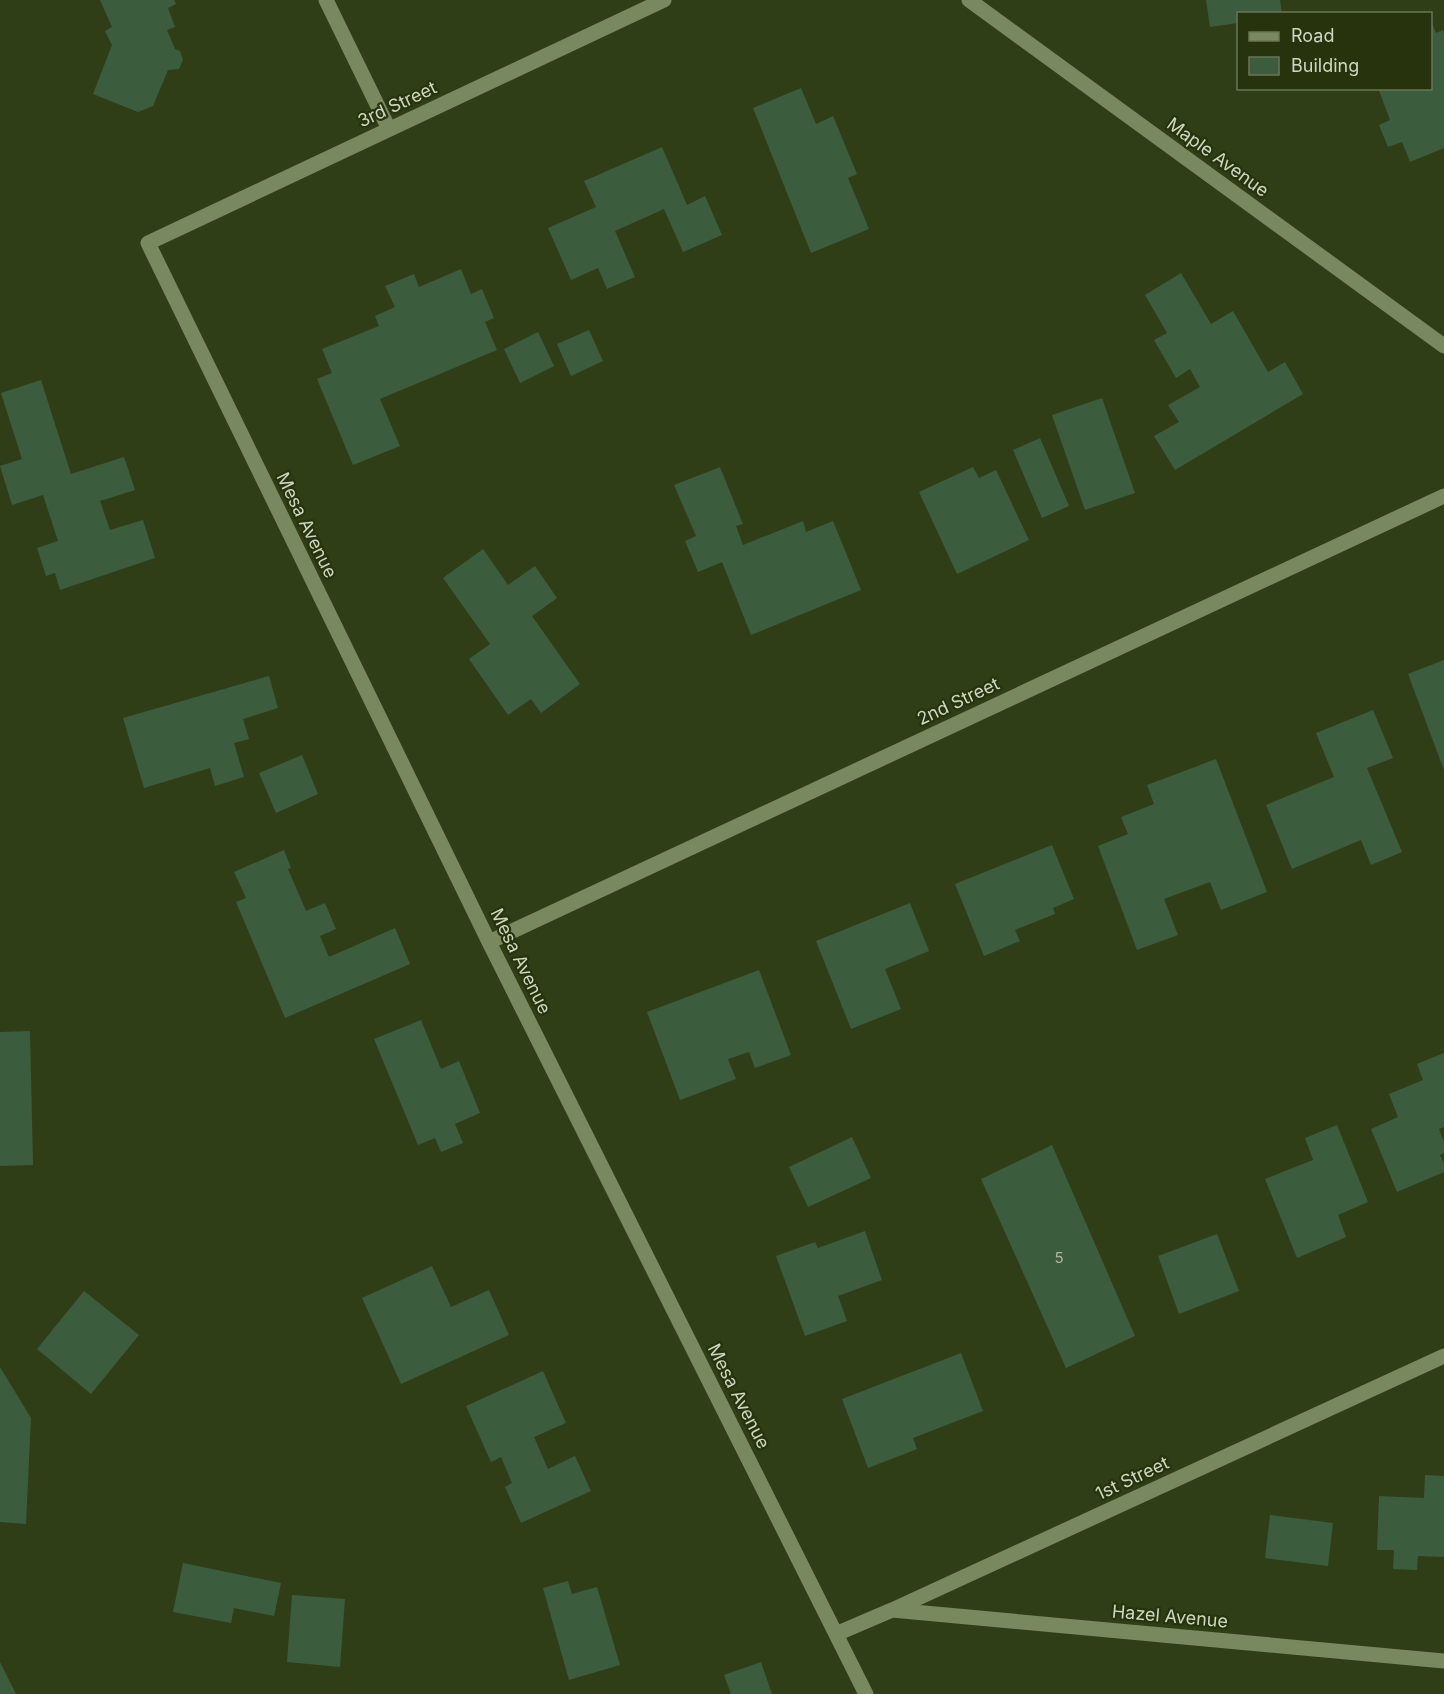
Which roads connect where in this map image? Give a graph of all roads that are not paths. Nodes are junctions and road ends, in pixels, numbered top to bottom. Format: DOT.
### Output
graph roads {
  1 [pos="326,0"];
  2 [pos="664,0"];
  3 [pos="969,0"];
  4 [pos="389,129"];
  5 [pos="148,243"];
  6 [pos="1444,346"];
  7 [pos="1444,496"];
  8 [pos="489,942"];
  9 [pos="1444,1356"];
  10 [pos="891,1610"];
  11 [pos="836,1634"];
  12 [pos="1444,1661"];
  13 [pos="866,1694"];
  1 -- 4 [label="street"];
  2 -- 4 [label="street, 3rd Street"];
  3 -- 6 [label="street, Maple Avenue"];
  4 -- 5 [label="street, 3rd Street"];
  5 -- 8 [label="street, Mesa Avenue"];
  7 -- 8 [label="street, 2nd Street"];
  8 -- 11 [label="street, Mesa Avenue"];
  9 -- 10 [label="street, 1st Street"];
  10 -- 11 [label="street, 1st Street"];
  10 -- 12 [label="street, Hazel Avenue"];
  11 -- 13 [label="street, Mesa Avenue"];
}
